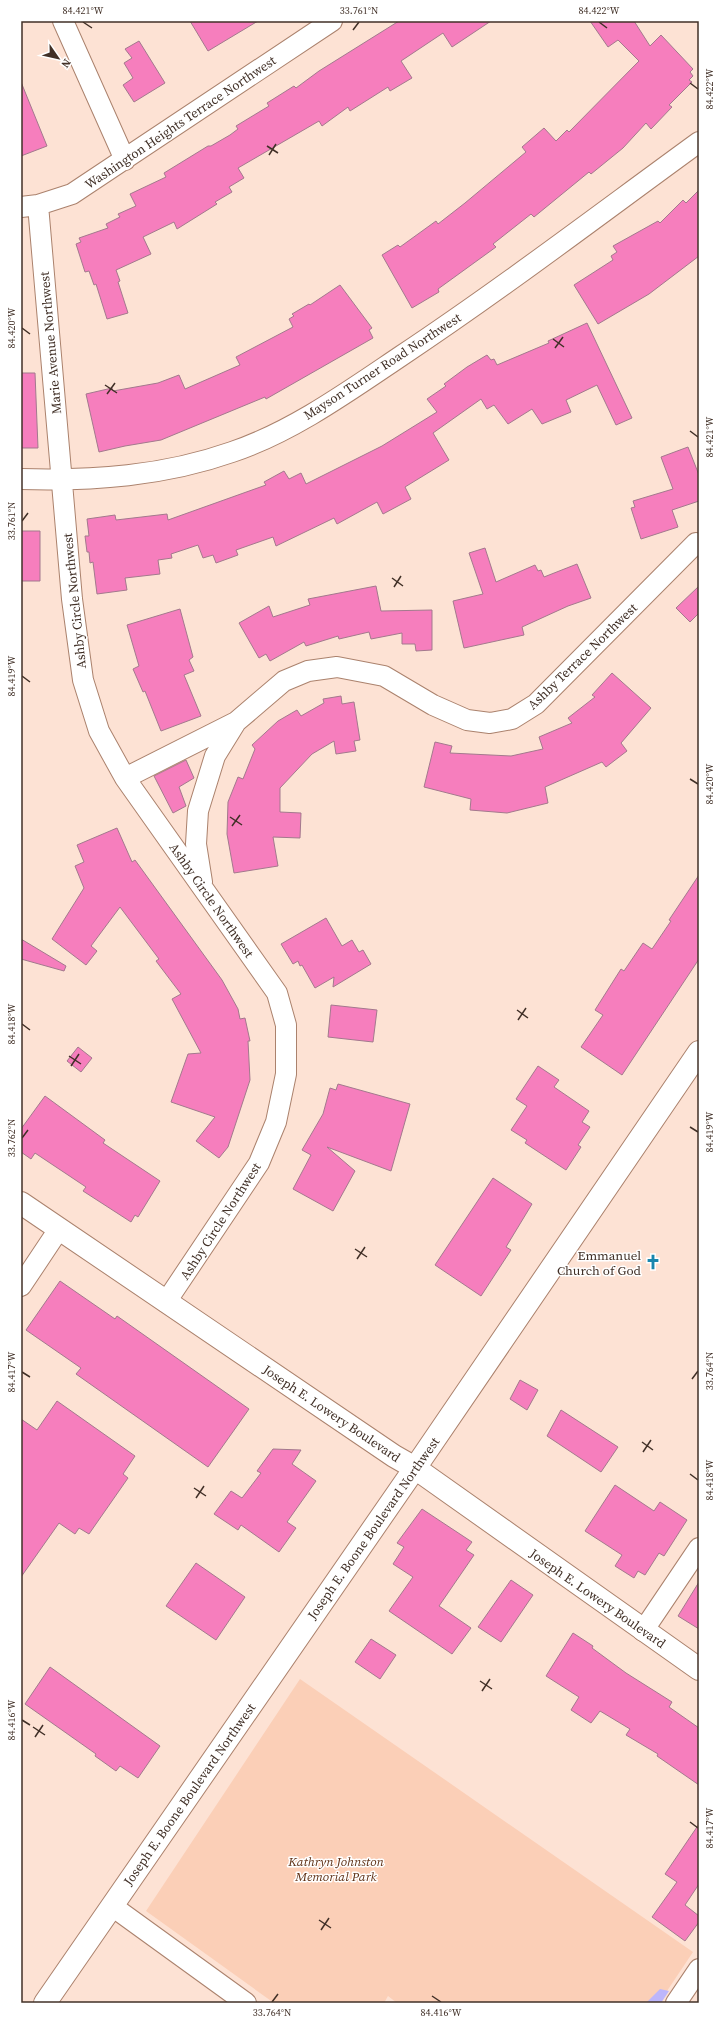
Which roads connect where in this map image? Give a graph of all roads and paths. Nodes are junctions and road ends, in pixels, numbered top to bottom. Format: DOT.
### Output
graph roads {
  1 [pos="63,21"];
  2 [pos="332,21"];
  3 [pos="696,150"];
  4 [pos="125,160"];
  5 [pos="29,206"];
  6 [pos="21,479"];
  7 [pos="62,480"];
  8 [pos="696,543"];
  9 [pos="236,722"];
  10 [pos="125,778"];
  11 [pos="202,886"];
  12 [pos="699,1052"];
  13 [pos="21,1203"];
  14 [pos="59,1229"];
  15 [pos="21,1286"];
  16 [pos="166,1302"];
  17 [pos="415,1468"];
  18 [pos="699,1548"];
  19 [pos="643,1631"];
  20 [pos="699,1669"];
  21 [pos="112,1906"];
  22 [pos="699,1969"];
  23 [pos="683,2000"];
  24 [pos="45,2003"];
  25 [pos="246,2003"];
  1 -- 4 [label="street"];
  2 -- 4 [label="street, Washington Heights Terrace Northwest"];
  3 -- 7 [label="street, Mayson Turner Road Northwest"];
  4 -- 5 [label="street, Washington Heights Terrace Northwest"];
  5 -- 7 [label="street, Marie Avenue Northwest"];
  6 -- 7 [label="street, Mayson Turner Road Northwest"];
  7 -- 10 [label="street, Ashby Circle Northwest"];
  8 -- 9 [label="street, Ashby Terrace Northwest"];
  9 -- 10 [label="street, Ashby Terrace Northwest"];
  9 -- 11 [label="street, Ashby Terrace Northwest"];
  10 -- 11 [label="street, Ashby Circle Northwest"];
  11 -- 16 [label="street, Ashby Circle Northwest"];
  12 -- 17 [label="main road, Joseph E. Boone Boulevard Northwest"];
  13 -- 14 [label="main road, Joseph E. Lowery Boulevard"];
  14 -- 15 [label="street"];
  14 -- 16 [label="main road, Joseph E. Lowery Boulevard"];
  16 -- 17 [label="main road, Joseph E. Lowery Boulevard"];
  17 -- 19 [label="main road, Joseph E. Lowery Boulevard"];
  17 -- 21 [label="main road, Joseph E. Boone Boulevard Northwest"];
  18 -- 19 [label="street"];
  19 -- 20 [label="main road, Joseph E. Lowery Boulevard"];
  21 -- 24 [label="main road, Joseph E. Boone Boulevard Northwest"];
  21 -- 25 [label="street"];
  22 -- 23 [label="street"];
}
